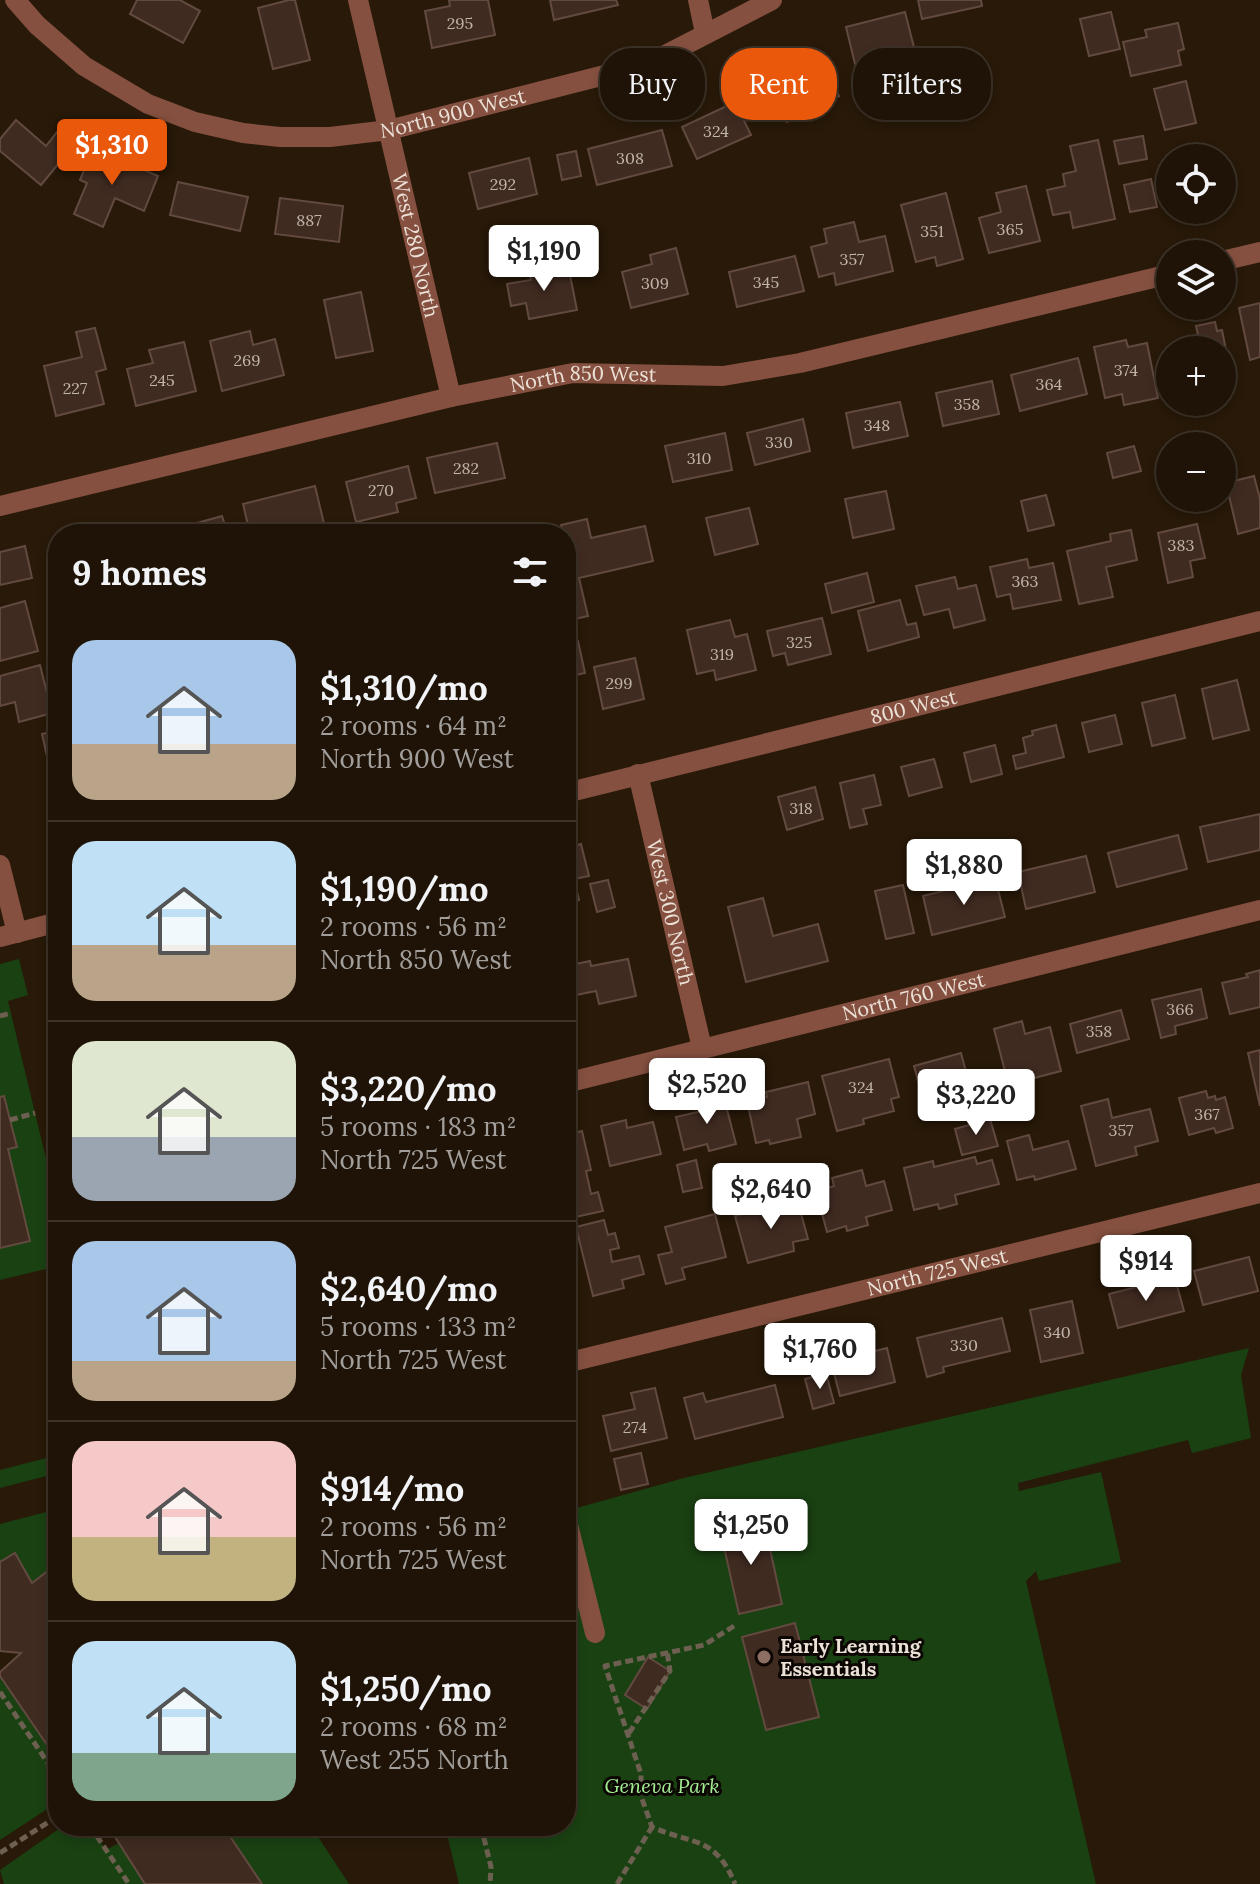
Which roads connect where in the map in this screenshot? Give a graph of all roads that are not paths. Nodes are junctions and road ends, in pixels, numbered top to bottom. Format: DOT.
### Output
graph roads {
  1 [pos="15,0"];
  2 [pos="358,0"];
  3 [pos="698,0"];
  4 [pos="772,0"];
  5 [pos="705,33"];
  6 [pos="389,130"];
  7 [pos="1260,252"];
  8 [pos="1236,258"];
  9 [pos="1156,277"];
  10 [pos="451,397"];
  11 [pos="0,506"];
  12 [pos="1260,621"];
  13 [pos="638,774"];
  14 [pos="576,790"];
  15 [pos="0,865"];
  16 [pos="1260,910"];
  17 [pos="48,925"];
  18 [pos="8,935"];
  19 [pos="702,1048"];
  20 [pos="576,1080"];
  21 [pos="1260,1193"];
  22 [pos="576,1361"];
  23 [pos="576,1557"];
  24 [pos="595,1633"];
  1 -- 6 [label="street, North 900 West"];
  2 -- 6 [label="street, West 280 North"];
  3 -- 5 [label="street"];
  4 -- 5 [label="street, North 900 West"];
  5 -- 6 [label="street, North 900 West"];
  6 -- 10 [label="street, West 280 North"];
  7 -- 8 [label="street"];
  9 -- 10 [label="street, North 850 West"];
  10 -- 11 [label="street, North 850 West"];
  12 -- 13 [label="street, 800 West"];
  13 -- 14 [label="street, 800 West"];
  13 -- 19 [label="street, West 300 North"];
  15 -- 18 [label="street"];
  16 -- 19 [label="street, North 760 West"];
  17 -- 18 [label="street"];
  19 -- 20 [label="street, North 760 West"];
  21 -- 22 [label="street, North 725 West"];
  23 -- 24 [label="street"];
}
